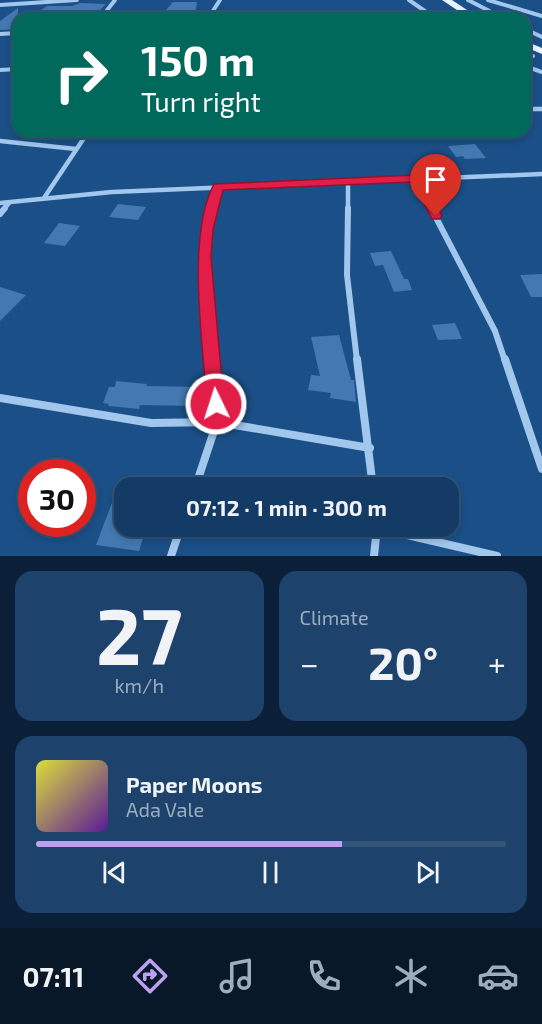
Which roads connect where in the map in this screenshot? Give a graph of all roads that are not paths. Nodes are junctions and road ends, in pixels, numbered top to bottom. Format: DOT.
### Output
graph roads {
  1 [pos="77,0"];
  2 [pos="115,0"];
  3 [pos="409,0"];
  4 [pos="447,0"];
  5 [pos="468,0"];
  6 [pos="488,0"];
  7 [pos="16,2"];
  8 [pos="436,3"];
  9 [pos="0,5"];
  10 [pos="106,12"];
  11 [pos="424,12"];
  12 [pos="450,12"];
  13 [pos="466,12"];
  14 [pos="491,12"];
  15 [pos="528,12"];
  16 [pos="84,138"];
  17 [pos="0,141"];
  18 [pos="76,149"];
  19 [pos="542,174"];
  20 [pos="416,178"];
  21 [pos="348,181"];
  22 [pos="218,187"];
  23 [pos="44,198"];
  24 [pos="9,202"];
  25 [pos="0,203"];
  26 [pos="0,214"];
  27 [pos="0,398"];
  28 [pos="217,422"];
  29 [pos="370,448"];
  30 [pos="542,469"];
  31 [pos="199,477"];
  32 [pos="372,477"];
  33 [pos="177,537"];
  34 [pos="376,537"];
  35 [pos="418,537"];
  36 [pos="171,556"];
  37 [pos="374,556"];
  38 [pos="497,556"];
  1 -- 7 [label="street"];
  2 -- 10 [label="street"];
  3 -- 11 [label="street"];
  4 -- 13 [label="main road"];
  5 -- 14 [label="street"];
  6 -- 15 [label="street"];
  7 -- 9 [label="street"];
  8 -- 12 [label="main road"];
  16 -- 18 [label="street"];
  17 -- 18 [label="street"];
  18 -- 23 [label="street"];
  19 -- 20 [label="street"];
  20 -- 21 [label="street"];
  20 -- 30 [label="street"];
  21 -- 22 [label="street"];
  21 -- 29 [label="street"];
  22 -- 23 [label="street"];
  22 -- 28 [label="street"];
  23 -- 24 [label="street"];
  24 -- 25 [label="street"];
  24 -- 26 [label="street"];
  27 -- 28 [label="street"];
  28 -- 29 [label="street"];
  28 -- 31 [label="street"];
  29 -- 32 [label="street"];
  33 -- 36 [label="street"];
  34 -- 37 [label="street"];
  35 -- 38 [label="street"];
}
